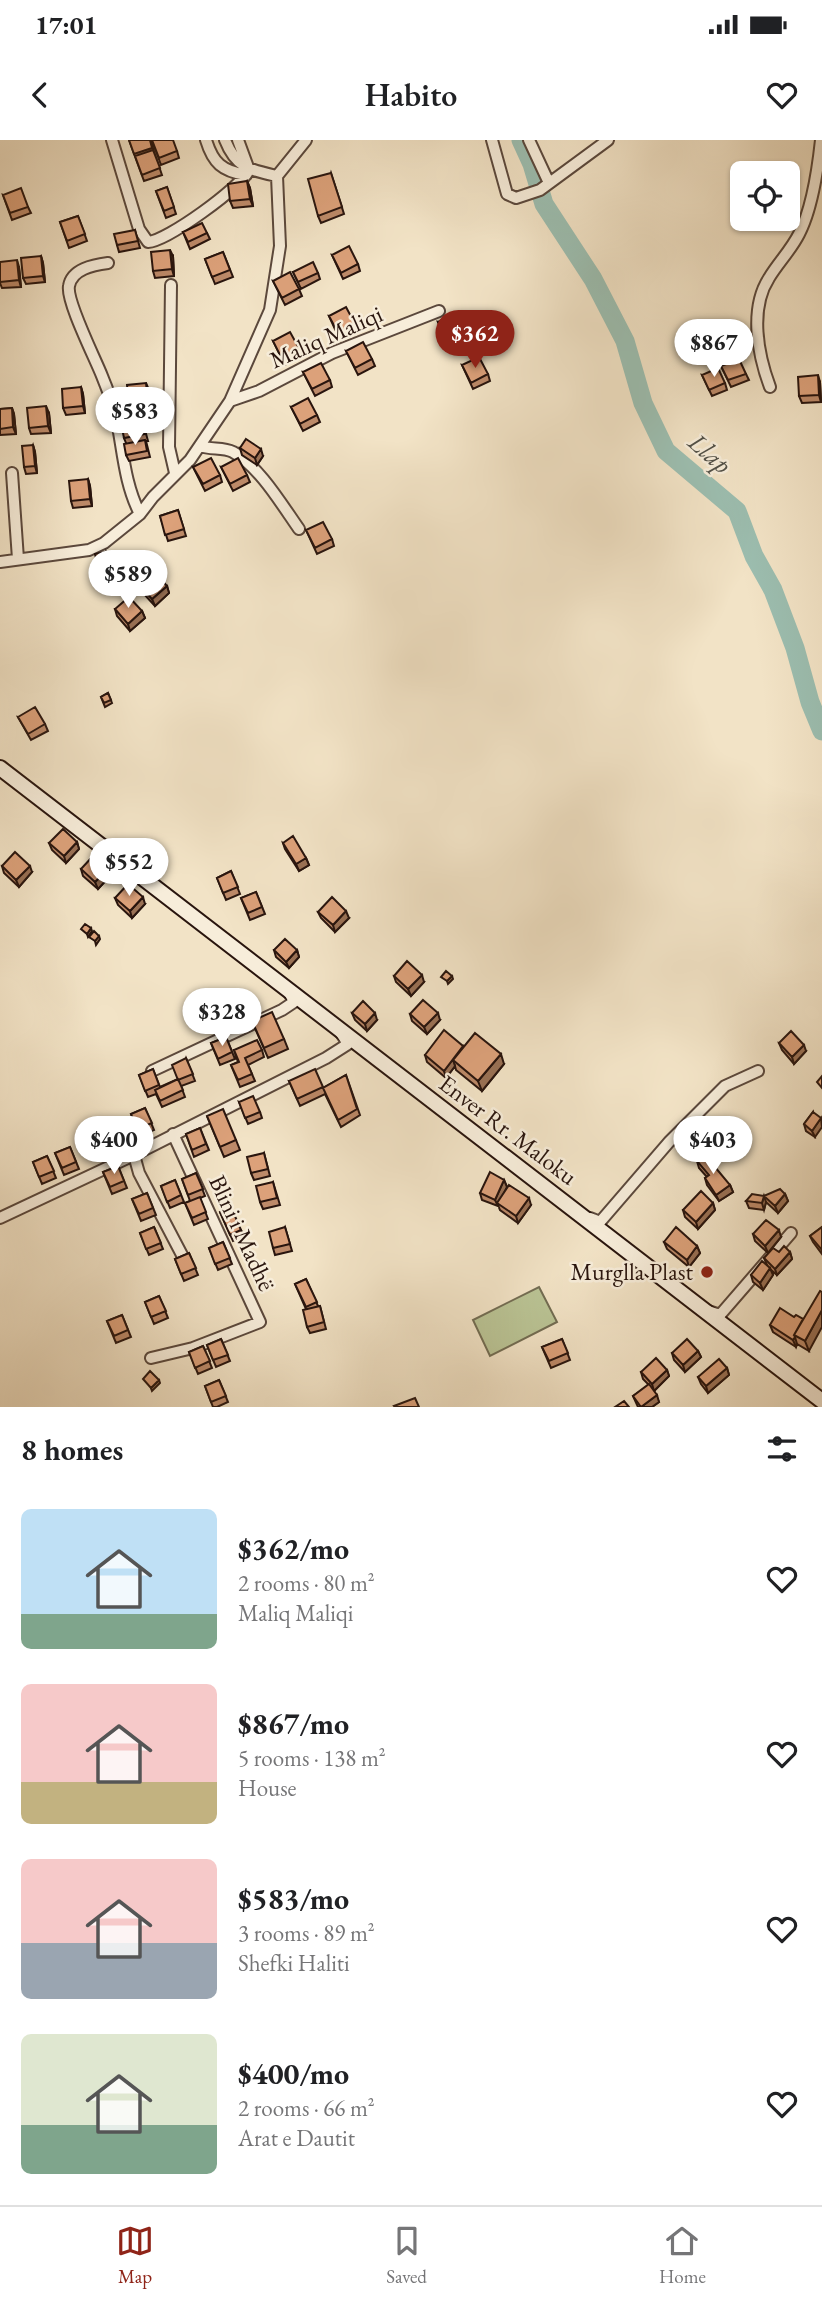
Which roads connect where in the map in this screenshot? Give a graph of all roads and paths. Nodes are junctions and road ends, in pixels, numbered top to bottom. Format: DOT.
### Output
graph roads {
  1 [pos="112,140"];
  2 [pos="206,140"];
  3 [pos="225,140"];
  4 [pos="238,140"];
  5 [pos="306,140"];
  6 [pos="492,140"];
  7 [pos="529,140"];
  8 [pos="608,140"];
  9 [pos="821,140"];
  10 [pos="248,173"];
  11 [pos="277,176"];
  12 [pos="545,187"];
  13 [pos="107,263"];
  14 [pos="171,285"];
  15 [pos="439,311"];
  16 [pos="770,387"];
  17 [pos="230,401"];
  18 [pos="200,446"];
  19 [pos="12,473"];
  20 [pos="175,473"];
  21 [pos="140,514"];
  22 [pos="299,529"];
  23 [pos="18,559"];
  24 [pos="0,562"];
  25 [pos="0,768"];
  26 [pos="287,987"];
  27 [pos="340,1030"];
  28 [pos="152,1071"];
  29 [pos="758,1071"];
  30 [pos="173,1134"];
  31 [pos="134,1155"];
  32 [pos="584,1216"];
  33 [pos="0,1218"];
  34 [pos="791,1233"];
  35 [pos="182,1255"];
  36 [pos="702,1309"];
  37 [pos="150,1358"];
  38 [pos="822,1401"];
  1 -- 10 [label="street"];
  2 -- 10 [label="street"];
  3 -- 10 [label="street"];
  4 -- 10 [label="street"];
  5 -- 11 [label="street"];
  6 -- 12 [label="street"];
  7 -- 12 [label="street"];
  8 -- 12 [label="street"];
  9 -- 16 [label="street"];
  10 -- 11 [label="street"];
  11 -- 17 [label="street"];
  13 -- 21 [label="street"];
  14 -- 20 [label="street"];
  15 -- 17 [label="street, Maliq Maliqi"];
  17 -- 18 [label="street"];
  18 -- 20 [label="street"];
  18 -- 22 [label="street"];
  19 -- 23 [label="street"];
  20 -- 21 [label="street"];
  21 -- 23 [label="street"];
  23 -- 24 [label="street"];
  25 -- 26 [label="main road, Enver Rr. Maloku"];
  26 -- 27 [label="main road, Enver Rr. Maloku"];
  26 -- 28 [label="street"];
  27 -- 30 [label="street"];
  27 -- 32 [label="main road, Enver Rr. Maloku"];
  29 -- 32 [label="street"];
  30 -- 31 [label="street"];
  30 -- 37 [label="street, Blini i Madhë"];
  31 -- 33 [label="street"];
  31 -- 35 [label="street"];
  32 -- 36 [label="main road, Enver Rr. Maloku"];
  34 -- 36 [label="street"];
  36 -- 38 [label="main road, Enver Rr. Maloku"];
}
